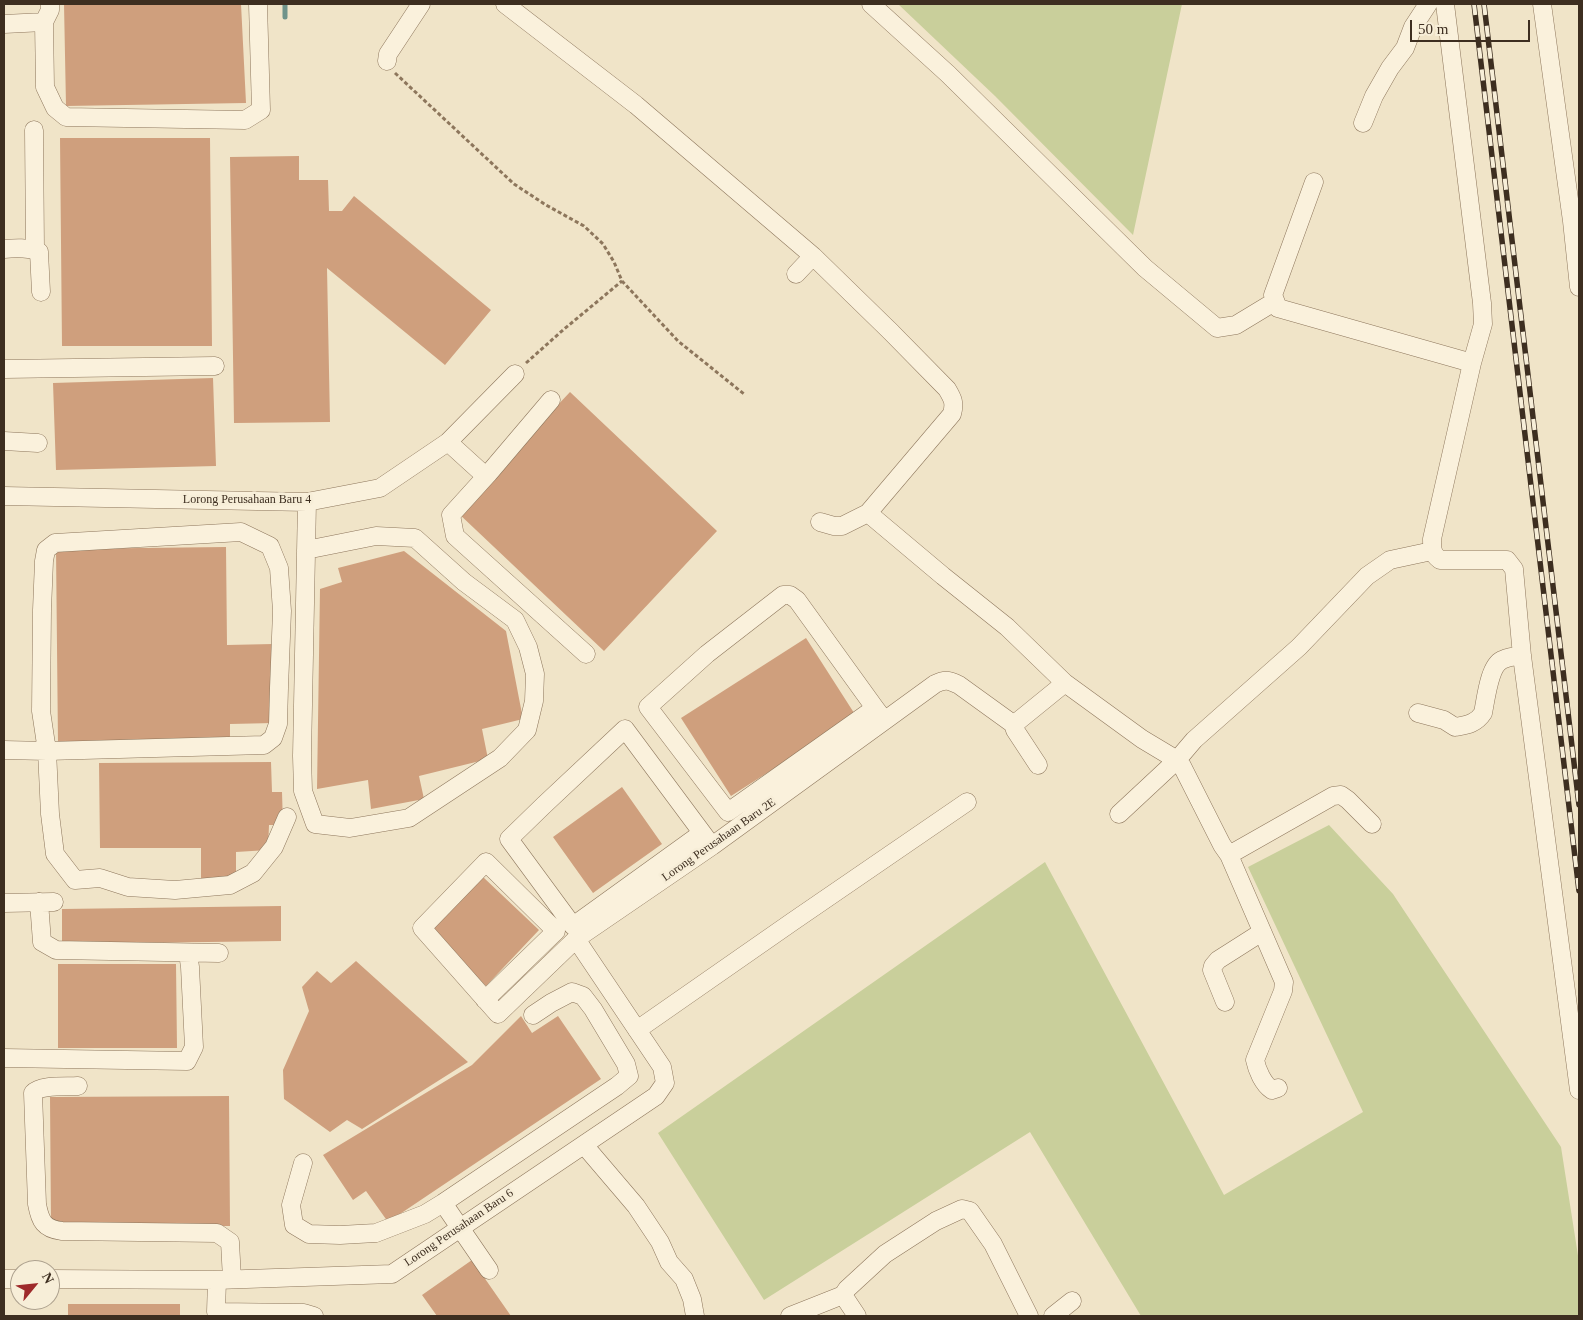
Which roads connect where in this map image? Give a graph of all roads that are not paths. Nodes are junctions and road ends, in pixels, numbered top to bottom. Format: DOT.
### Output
graph roads {
  1 [pos="50,4"];
  2 [pos="258,4"];
  3 [pos="421,4"];
  4 [pos="505,4"];
  5 [pos="871,4"];
  6 [pos="1428,4"];
  7 [pos="1445,4"];
  8 [pos="1542,4"];
  9 [pos="44,22"];
  10 [pos="4,24"];
  11 [pos="387,61"];
  12 [pos="1363,123"];
  13 [pos="34,130"];
  14 [pos="1314,182"];
  15 [pos="1576,217"];
  16 [pos="4,249"];
  17 [pos="35,250"];
  18 [pos="813,256"];
  19 [pos="796,274"];
  20 [pos="1579,287"];
  21 [pos="41,292"];
  22 [pos="1274,302"];
  23 [pos="1472,363"];
  24 [pos="215,366"];
  25 [pos="4,369"];
  26 [pos="515,374"];
  27 [pos="551,400"];
  28 [pos="4,441"];
  29 [pos="448,442"];
  30 [pos="38,443"];
  31 [pos="489,473"];
  32 [pos="4,496"];
  33 [pos="307,502"];
  34 [pos="868,513"];
  35 [pos="820,522"];
  36 [pos="306,550"];
  37 [pos="1432,551"];
  38 [pos="586,654"];
  39 [pos="1522,656"];
  40 [pos="1066,683"];
  41 [pos="1418,712"];
  42 [pos="880,714"];
  43 [pos="1013,724"];
  44 [pos="4,750"];
  45 [pos="47,750"];
  46 [pos="1177,760"];
  47 [pos="1038,765"];
  48 [pos="967,802"];
  49 [pos="1120,814"];
  50 [pos="287,817"];
  51 [pos="1372,824"];
  52 [pos="707,839"];
  53 [pos="1229,855"];
  54 [pos="4,903"];
  55 [pos="1262,932"];
  56 [pos="576,939"];
  57 [pos="188,952"];
  58 [pos="219,953"];
  59 [pos="485,1000"];
  60 [pos="1225,1002"];
  61 [pos="533,1015"];
  62 [pos="637,1030"];
  63 [pos="4,1058"];
  64 [pos="78,1086"];
  65 [pos="1278,1088"];
  66 [pos="1579,1090"];
  67 [pos="584,1145"];
  68 [pos="303,1163"];
  69 [pos="443,1203"];
  70 [pos="460,1227"];
  71 [pos="488,1270"];
  72 [pos="60,1279"];
  73 [pos="225,1280"];
  74 [pos="843,1295"];
  75 [pos="1072,1301"];
  76 [pos="216,1314"];
  77 [pos="314,1316"];
  78 [pos="695,1316"];
  79 [pos="790,1316"];
  80 [pos="857,1316"];
  81 [pos="1029,1316"];
  82 [pos="1053,1316"];
  1 -- 9 [label="street"];
  2 -- 9 [label="street"];
  3 -- 11 [label="street"];
  4 -- 18 [label="street"];
  5 -- 22 [label="street"];
  6 -- 12 [label="street"];
  7 -- 23 [label="street"];
  8 -- 15 [label="street"];
  9 -- 10 [label="street"];
  13 -- 17 [label="street"];
  14 -- 22 [label="street"];
  15 -- 20 [label="street"];
  16 -- 17 [label="street"];
  17 -- 21 [label="street"];
  18 -- 19 [label="street"];
  18 -- 34 [label="street"];
  22 -- 23 [label="street"];
  23 -- 37 [label="street"];
  24 -- 25 [label="street"];
  26 -- 29 [label="street, Lorong Perusahaan Baru 4"];
  27 -- 31 [label="street"];
  28 -- 30 [label="street"];
  29 -- 31 [label="street"];
  29 -- 33 [label="street, Lorong Perusahaan Baru 4"];
  31 -- 38 [label="street"];
  32 -- 33 [label="street, Lorong Perusahaan Baru 4"];
  33 -- 36 [label="street"];
  34 -- 35 [label="street"];
  34 -- 40 [label="street"];
  36 -- 36 [label="street"];
  37 -- 39 [label="street"];
  37 -- 46 [label="street"];
  39 -- 41 [label="street"];
  39 -- 66 [label="street"];
  40 -- 43 [label="street"];
  40 -- 46 [label="street"];
  42 -- 42 [label="street"];
  42 -- 43 [label="street, Lorong Perusahaan Baru 2E"];
  42 -- 52 [label="street, Lorong Perusahaan Baru 2E"];
  43 -- 47 [label="street"];
  44 -- 45 [label="street"];
  45 -- 45 [label="street"];
  45 -- 50 [label="street"];
  46 -- 49 [label="street"];
  46 -- 53 [label="street"];
  48 -- 62 [label="street"];
  51 -- 53 [label="street"];
  52 -- 52 [label="street"];
  52 -- 56 [label="street, Lorong Perusahaan Baru 2E"];
  53 -- 55 [label="street"];
  54 -- 57 [label="street"];
  55 -- 60 [label="street"];
  55 -- 65 [label="street"];
  56 -- 59 [label="street, Lorong Perusahaan Baru 2E"];
  56 -- 62 [label="street, Lorong Perusahaan Baru 6"];
  57 -- 58 [label="street"];
  57 -- 63 [label="street"];
  59 -- 59 [label="street"];
  61 -- 69 [label="street"];
  62 -- 67 [label="street, Lorong Perusahaan Baru 6"];
  64 -- 73 [label="street"];
  67 -- 70 [label="street, Lorong Perusahaan Baru 6"];
  67 -- 78 [label="street"];
  68 -- 69 [label="street"];
  69 -- 70 [label="street"];
  70 -- 71 [label="street"];
  70 -- 73 [label="street, Lorong Perusahaan Baru 6"];
  72 -- 73 [label="street, Lorong Perusahaan Baru 6"];
  73 -- 76 [label="street"];
  74 -- 79 [label="street"];
  74 -- 80 [label="street"];
  74 -- 81 [label="street"];
  75 -- 82 [label="street"];
  76 -- 77 [label="street"];
}
